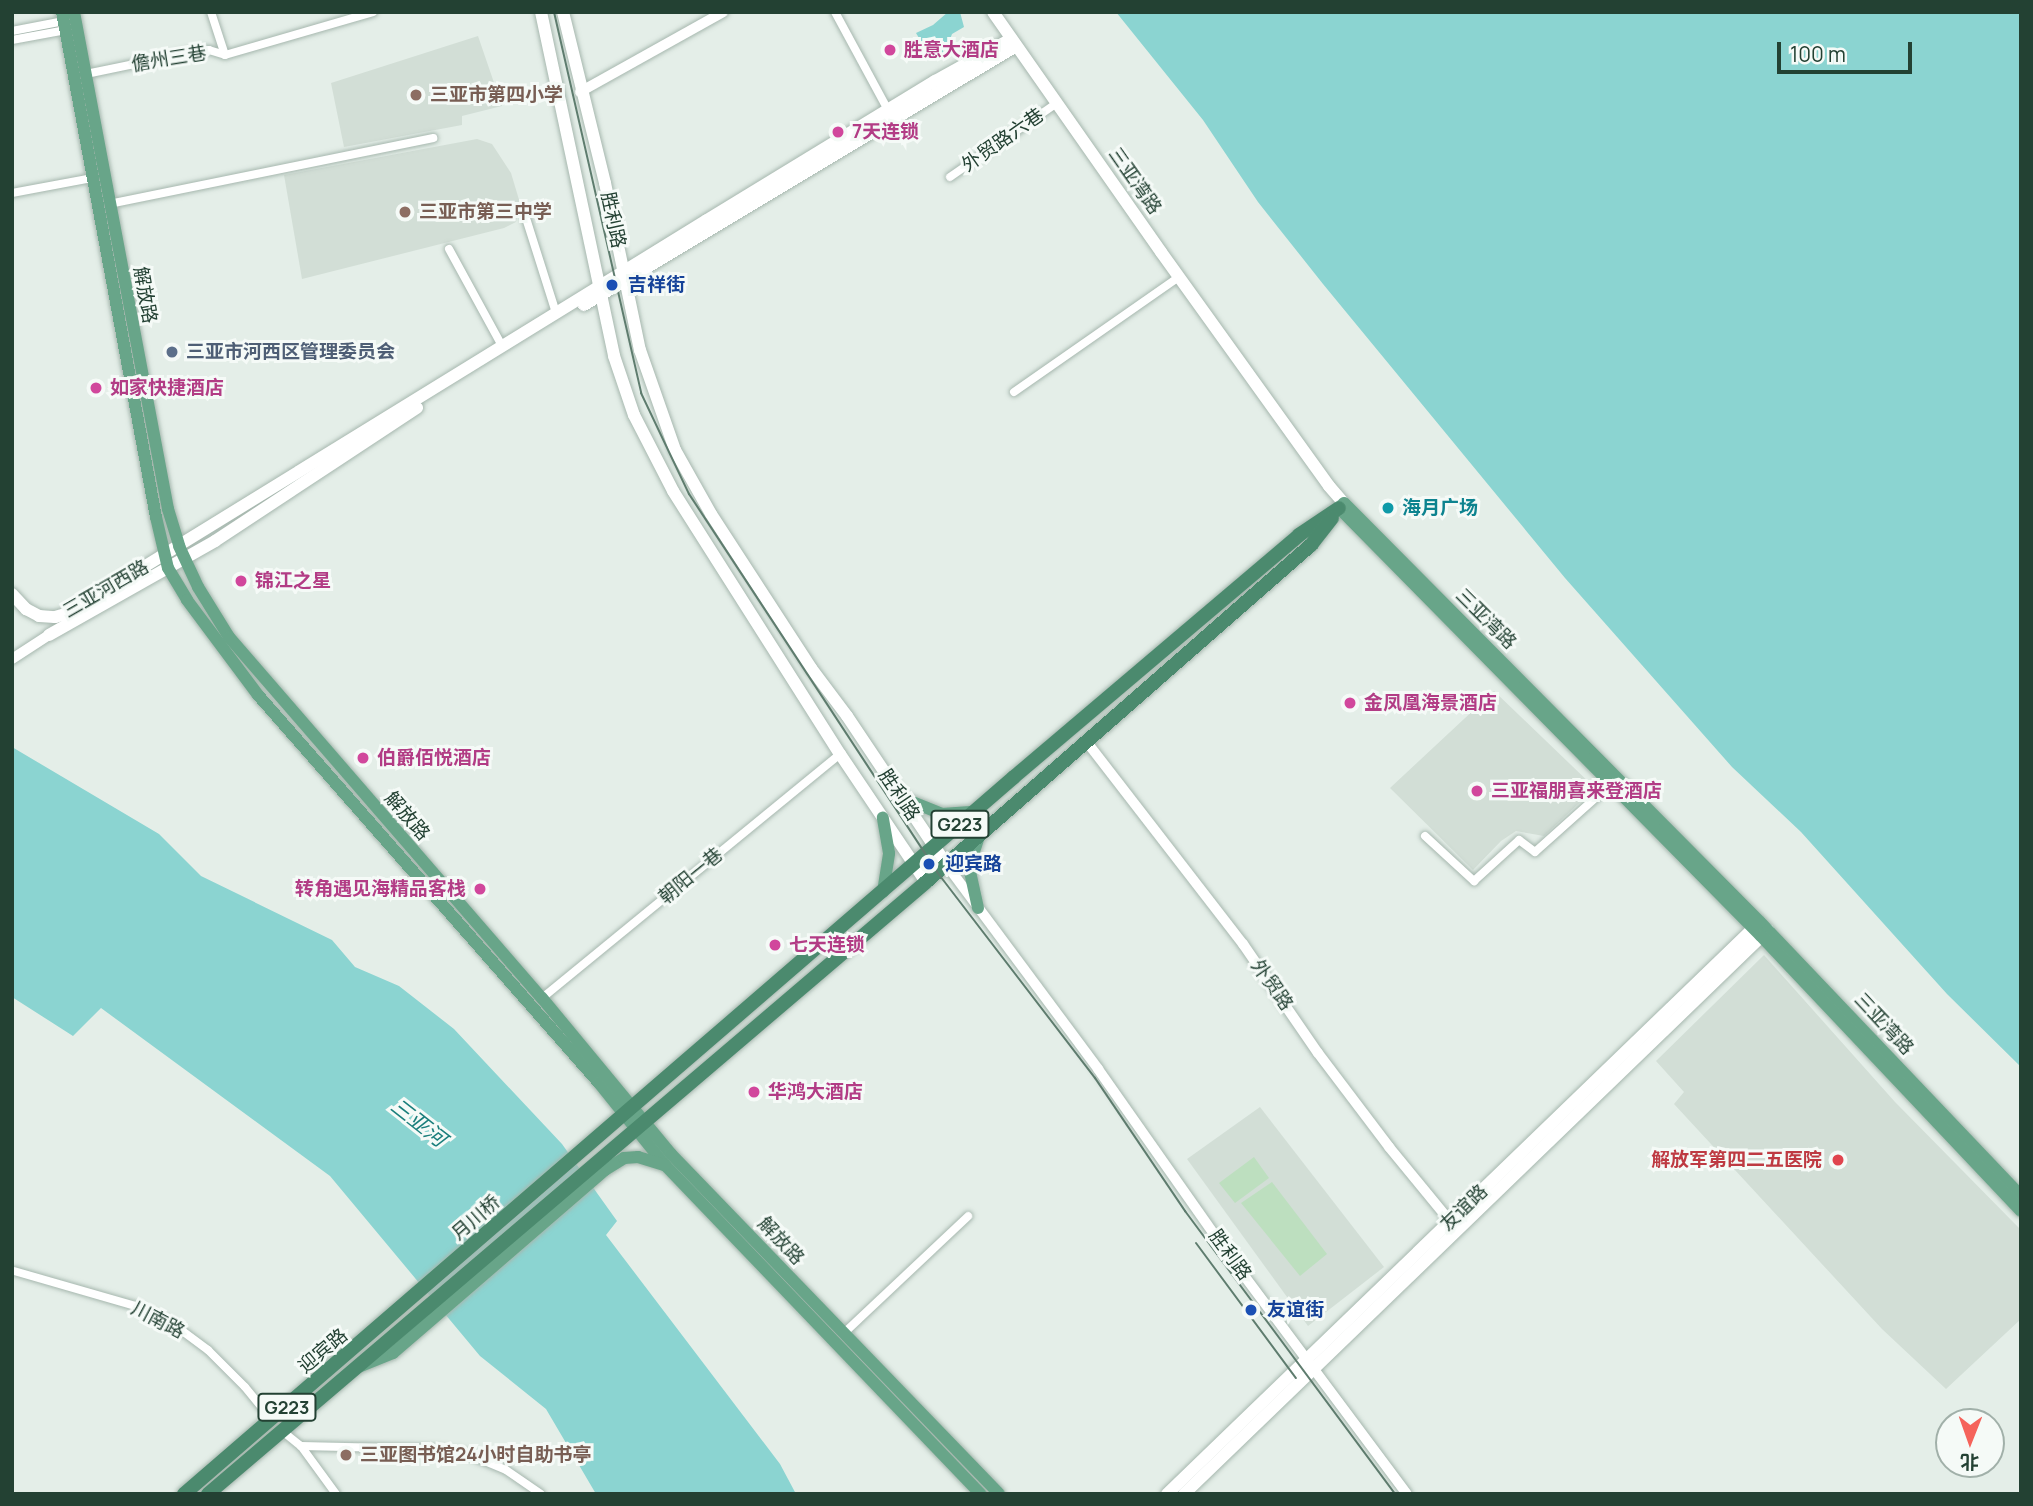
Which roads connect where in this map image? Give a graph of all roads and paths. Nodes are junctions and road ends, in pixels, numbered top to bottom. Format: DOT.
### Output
graph roads {
  1 [pos="211,12"];
  2 [pos="373,12"];
  3 [pos="541,12"];
  4 [pos="563,12"];
  5 [pos="723,12"];
  6 [pos="835,12"];
  7 [pos="993,12"];
  8 [pos="67,19"];
  9 [pos="12,31"];
  10 [pos="12,40"];
  11 [pos="1014,43"];
  12 [pos="225,55"];
  13 [pos="86,74"];
  14 [pos="580,92"];
  15 [pos="1057,103"];
  16 [pos="888,110"];
  17 [pos="433,138"];
  18 [pos="950,177"];
  19 [pos="92,178"];
  20 [pos="12,193"];
  21 [pos="109,204"];
  22 [pos="526,215"];
  23 [pos="449,250"];
  24 [pos="624,276"];
  25 [pos="1179,277"];
  26 [pos="599,291"];
  27 [pos="556,313"];
  28 [pos="502,346"];
  29 [pos="1014,392"];
  30 [pos="1342,506"];
  31 [pos="179,546"];
  32 [pos="165,554"];
  33 [pos="184,559"];
  34 [pos="168,568"];
  35 [pos="12,594"];
  36 [pos="49,635"];
  37 [pos="12,659"];
  38 [pos="1086,741"];
  39 [pos="840,754"];
  40 [pos="1611,785"];
  41 [pos="900,797"];
  42 [pos="974,812"];
  43 [pos="883,818"];
  44 [pos="983,832"];
  45 [pos="1424,836"];
  46 [pos="934,847"];
  47 [pos="915,864"];
  48 [pos="946,864"];
  49 [pos="926,882"];
  50 [pos="883,892"];
  51 [pos="978,908"];
  52 [pos="1761,929"];
  53 [pos="542,998"];
  54 [pos="630,1111"];
  55 [pos="641,1125"];
  56 [pos="601,1165"];
  57 [pos="665,1165"];
  58 [pos="2021,1196"];
  59 [pos="2021,1211"];
  60 [pos="968,1216"];
  61 [pos="1454,1226"];
  62 [pos="14,1270"];
  63 [pos="394,1324"];
  64 [pos="842,1334"];
  65 [pos="1307,1357"];
  66 [pos="1315,1368"];
  67 [pos="351,1369"];
  68 [pos="276,1425"];
  69 [pos="301,1446"];
  70 [pos="184,1494"];
  71 [pos="208,1494"];
  72 [pos="336,1494"];
  73 [pos="541,1494"];
  74 [pos="981,1494"];
  75 [pos="999,1494"];
  76 [pos="1167,1494"];
  77 [pos="1184,1494"];
  78 [pos="1407,1494"];
  1 -- 12 [label="street"];
  2 -- 12 [label="street, 儋州三巷"];
  3 -- 26 [label="main road, 胜利路"];
  4 -- 14 [label="main road, 胜利路"];
  5 -- 14 [label="street"];
  6 -- 16 [label="street"];
  7 -- 11 [label="main road, 三亚湾路"];
  8 -- 9 [label="street"];
  8 -- 10 [label="street"];
  8 -- 13 [label="main road, 解放路"];
  8 -- 19 [label="main road, 解放路"];
  11 -- 15 [label="main road, 三亚湾路"];
  11 -- 16 [label="main road"];
  11 -- 24 [label="main road"];
  12 -- 13 [label="street, 儋州三巷"];
  13 -- 21 [label="main road, 解放路"];
  14 -- 24 [label="main road, 胜利路"];
  15 -- 18 [label="street, 外贸路六巷"];
  15 -- 25 [label="main road, 三亚湾路"];
  16 -- 24 [label="main road"];
  17 -- 21 [label="street"];
  19 -- 20 [label="street"];
  19 -- 32 [label="main road, 解放路"];
  21 -- 31 [label="main road, 解放路"];
  22 -- 27 [label="street"];
  23 -- 28 [label="street"];
  24 -- 26 [label="main road"];
  24 -- 41 [label="main road, 胜利路"];
  25 -- 29 [label="street"];
  25 -- 30 [label="main road, 三亚湾路"];
  26 -- 27 [label="main road"];
  26 -- 33 [label="main road"];
  26 -- 39 [label="main road, 胜利路"];
  27 -- 28 [label="main road"];
  28 -- 31 [label="main road"];
  30 -- 38 [label="highway, G223"];
  30 -- 40 [label="main road, 三亚湾路"];
  30 -- 42 [label="highway, G223"];
  30 -- 52 [label="main road, 三亚湾路"];
  31 -- 32 [label="main road"];
  31 -- 33 [label="main road, 解放路"];
  32 -- 34 [label="main road, 解放路"];
  32 -- 35 [label="main road, 三亚河西路"];
  33 -- 34 [label="main road"];
  33 -- 53 [label="main road, 解放路"];
  34 -- 36 [label="main road, 三亚河西路"];
  34 -- 54 [label="main road, 解放路"];
  36 -- 37 [label="street"];
  38 -- 44 [label="highway, G223"];
  38 -- 61 [label="street, 外贸路"];
  39 -- 43 [label="main road, 胜利路"];
  39 -- 53 [label="street, 朝阳一巷"];
  40 -- 45 [label="street"];
  40 -- 52 [label="main road, 三亚湾路"];
  41 -- 42 [label="main road"];
  41 -- 46 [label="main road, 胜利路"];
  42 -- 46 [label="highway, G223"];
  43 -- 47 [label="main road, 胜利路"];
  43 -- 50 [label="main road"];
  44 -- 48 [label="highway, G223"];
  44 -- 51 [label="main road"];
  46 -- 47 [label="highway, G223"];
  46 -- 48 [label="main road, 胜利路"];
  47 -- 49 [label="main road, 胜利路"];
  47 -- 50 [label="highway, G223"];
  48 -- 49 [label="highway, G223"];
  48 -- 51 [label="street, 胜利路"];
  49 -- 55 [label="highway, G223"];
  50 -- 54 [label="highway, G223"];
  51 -- 65 [label="street, 胜利路"];
  52 -- 58 [label="main road, 三亚湾路"];
  52 -- 59 [label="main road, 三亚湾路"];
  52 -- 61 [label="main road, 友谊路"];
  53 -- 54 [label="main road, 解放路"];
  54 -- 55 [label="main road, 解放路"];
  54 -- 63 [label="highway, 月川桥 / G223"];
  55 -- 56 [label="highway, G223"];
  55 -- 57 [label="main road, 解放路"];
  55 -- 64 [label="main road, 解放路"];
  56 -- 57 [label="main road"];
  56 -- 63 [label="highway, 月川桥 / G223"];
  56 -- 67 [label="main road"];
  57 -- 74 [label="main road, 解放路"];
  60 -- 64 [label="street"];
  61 -- 65 [label="main road, 友谊路"];
  61 -- 66 [label="main road, 友谊路"];
  62 -- 68 [label="street, 川南路"];
  63 -- 67 [label="highway, 迎宾路 / G223"];
  63 -- 68 [label="highway, 迎宾路 / G223"];
  64 -- 75 [label="main road, 解放路"];
  65 -- 66 [label="street, 胜利路"];
  65 -- 76 [label="main road, 友谊路"];
  66 -- 77 [label="main road, 友谊路"];
  66 -- 78 [label="street, 胜利路"];
  67 -- 68 [label="highway, 迎宾路 / G223"];
  68 -- 69 [label="street, 川南路"];
  68 -- 70 [label="highway, 迎宾路 / G223"];
  68 -- 71 [label="highway, 迎宾路 / G223"];
  69 -- 72 [label="street, 川南路"];
  69 -- 73 [label="street"];
}
